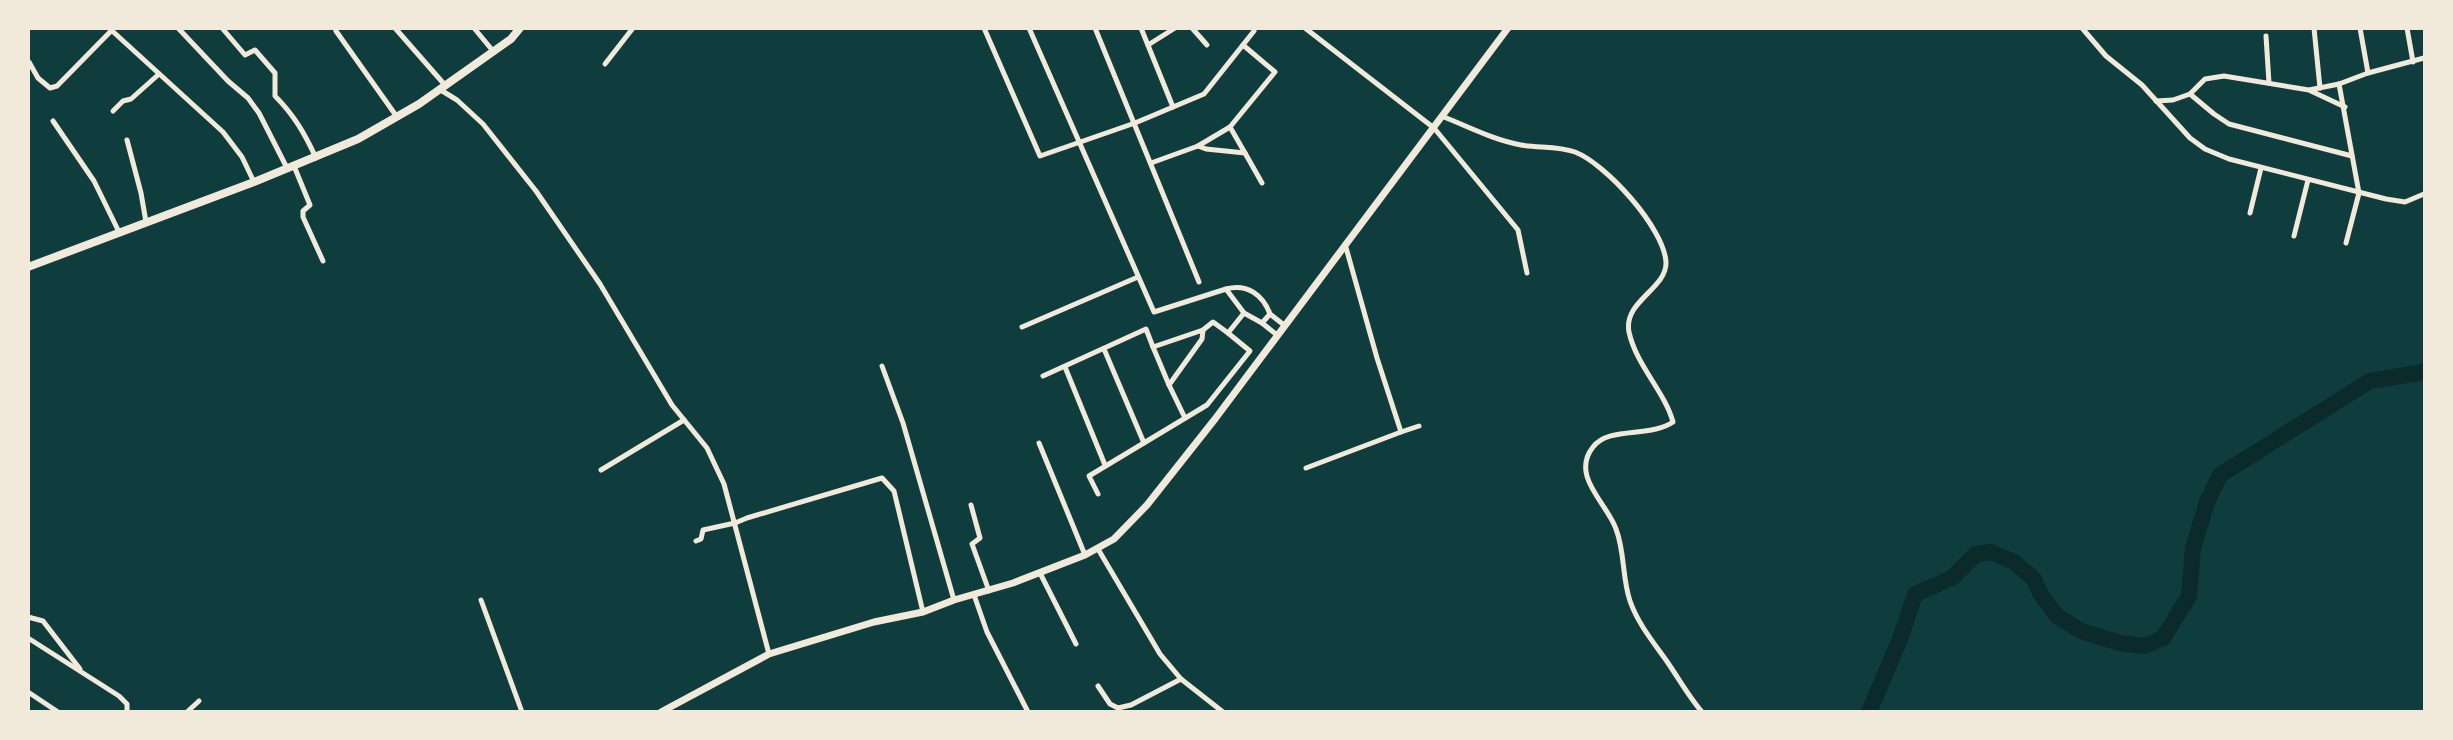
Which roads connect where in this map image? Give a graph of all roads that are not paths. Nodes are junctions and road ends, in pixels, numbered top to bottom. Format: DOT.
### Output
graph roads {
  1 [pos="178,28"];
  2 [pos="222,28"];
  3 [pos="395,28"];
  4 [pos="474,28"];
  5 [pos="520,28"];
  6 [pos="633,28"];
  7 [pos="984,28"];
  8 [pos="1029,28"];
  9 [pos="1095,28"];
  10 [pos="1141,28"];
  11 [pos="1175,28"];
  12 [pos="1192,28"];
  13 [pos="1305,28"];
  14 [pos="1508,28"];
  15 [pos="2082,28"];
  16 [pos="2314,28"];
  17 [pos="2360,28"];
  18 [pos="2407,28"];
  19 [pos="110,30"];
  20 [pos="336,31"];
  21 [pos="1254,31"];
  22 [pos="2266,36"];
  23 [pos="1148,45"];
  24 [pos="1207,45"];
  25 [pos="1243,45"];
  26 [pos="493,51"];
  27 [pos="2424,58"];
  28 [pos="29,62"];
  29 [pos="2413,62"];
  30 [pos="606,63"];
  31 [pos="2368,73"];
  32 [pos="159,74"];
  33 [pos="2269,83"];
  34 [pos="2339,84"];
  35 [pos="441,86"];
  36 [pos="2320,88"];
  37 [pos="2309,90"];
  38 [pos="2190,94"];
  39 [pos="2156,101"];
  40 [pos="2344,106"];
  41 [pos="1173,107"];
  42 [pos="113,111"];
  43 [pos="397,117"];
  44 [pos="1444,117"];
  45 [pos="53,121"];
  46 [pos="1135,123"];
  47 [pos="1230,128"];
  48 [pos="1434,128"];
  49 [pos="127,140"];
  50 [pos="1078,142"];
  51 [pos="1198,146"];
  52 [pos="1245,153"];
  53 [pos="2352,156"];
  54 [pos="316,158"];
  55 [pos="1150,163"];
  56 [pos="290,167"];
  57 [pos="2260,168"];
  58 [pos="2308,180"];
  59 [pos="254,182"];
  60 [pos="1262,183"];
  61 [pos="2359,193"];
  62 [pos="2424,194"];
  63 [pos="2250,213"];
  64 [pos="146,222"];
  65 [pos="119,232"];
  66 [pos="2294,236"];
  67 [pos="2346,243"];
  68 [pos="1345,244"];
  69 [pos="323,261"];
  70 [pos="28,267"];
  71 [pos="1527,273"];
  72 [pos="1138,277"];
  73 [pos="1199,282"];
  74 [pos="1226,289"];
  75 [pos="1244,313"];
  76 [pos="1270,314"];
  77 [pos="1262,323"];
  78 [pos="1284,325"];
  79 [pos="1022,327"];
  80 [pos="1203,330"];
  81 [pos="1228,333"];
  82 [pos="1277,335"];
  83 [pos="1153,347"];
  84 [pos="1104,349"];
  85 [pos="882,366"];
  86 [pos="1065,367"];
  87 [pos="1042,376"];
  88 [pos="1168,385"];
  89 [pos="1185,418"];
  90 [pos="684,420"];
  91 [pos="1419,426"];
  92 [pos="1401,432"];
  93 [pos="1039,443"];
  94 [pos="1144,443"];
  95 [pos="1105,465"];
  96 [pos="1306,468"];
  97 [pos="601,470"];
  98 [pos="1098,494"];
  99 [pos="971,505"];
  100 [pos="735,524"];
  101 [pos="696,541"];
  102 [pos="1098,549"];
  103 [pos="1085,555"];
  104 [pos="1040,573"];
  105 [pos="988,591"];
  106 [pos="974,595"];
  107 [pos="481,600"];
  108 [pos="954,600"];
  109 [pos="923,612"];
  110 [pos="28,617"];
  111 [pos="28,638"];
  112 [pos="1076,644"];
  113 [pos="769,654"];
  114 [pos="82,672"];
  115 [pos="1181,679"];
  116 [pos="1098,686"];
  117 [pos="28,692"];
  118 [pos="199,701"];
  119 [pos="58,711"];
  120 [pos="127,711"];
  121 [pos="188,711"];
  122 [pos="522,711"];
  123 [pos="661,711"];
  124 [pos="1028,711"];
  125 [pos="1222,711"];
  126 [pos="1702,711"];
  1 -- 56 [label="street"];
  2 -- 54 [label="street"];
  3 -- 35 [label="street"];
  4 -- 26 [label="street"];
  5 -- 26 [label="main road"];
  6 -- 30 [label="street"];
  7 -- 50 [label="street"];
  8 -- 50 [label="street"];
  9 -- 46 [label="street"];
  10 -- 23 [label="street"];
  11 -- 23 [label="street"];
  12 -- 24 [label="street"];
  13 -- 48 [label="street"];
  14 -- 44 [label="street"];
  15 -- 39 [label="street"];
  16 -- 36 [label="street"];
  17 -- 31 [label="street"];
  18 -- 29 [label="street"];
  19 -- 28 [label="street"];
  19 -- 32 [label="street"];
  20 -- 43 [label="street"];
  21 -- 25 [label="street"];
  22 -- 33 [label="street"];
  23 -- 41 [label="street"];
  25 -- 41 [label="street"];
  25 -- 47 [label="street"];
  26 -- 35 [label="main road"];
  27 -- 29 [label="street"];
  29 -- 31 [label="street"];
  31 -- 34 [label="street"];
  32 -- 42 [label="street"];
  32 -- 59 [label="street"];
  33 -- 37 [label="street"];
  33 -- 38 [label="street"];
  34 -- 36 [label="street"];
  34 -- 40 [label="street"];
  35 -- 43 [label="main road"];
  35 -- 90 [label="street"];
  36 -- 37 [label="street"];
  37 -- 40 [label="street"];
  38 -- 39 [label="street"];
  38 -- 53 [label="street"];
  39 -- 57 [label="street"];
  40 -- 53 [label="street"];
  41 -- 46 [label="street"];
  43 -- 54 [label="main road"];
  44 -- 48 [label="street"];
  44 -- 126 [label="street"];
  45 -- 65 [label="street"];
  46 -- 50 [label="street"];
  46 -- 55 [label="street"];
  47 -- 51 [label="street"];
  47 -- 52 [label="street"];
  48 -- 68 [label="street"];
  48 -- 71 [label="street"];
  49 -- 64 [label="street"];
  50 -- 72 [label="street"];
  51 -- 52 [label="street"];
  51 -- 55 [label="street"];
  52 -- 60 [label="street"];
  53 -- 61 [label="street"];
  54 -- 56 [label="main road"];
  55 -- 73 [label="street"];
  56 -- 59 [label="main road"];
  56 -- 69 [label="street"];
  57 -- 58 [label="street"];
  57 -- 63 [label="street"];
  58 -- 61 [label="street"];
  58 -- 66 [label="street"];
  59 -- 64 [label="main road"];
  61 -- 62 [label="street"];
  61 -- 67 [label="street"];
  64 -- 65 [label="main road"];
  65 -- 70 [label="main road"];
  68 -- 78 [label="street"];
  68 -- 92 [label="street"];
  72 -- 74 [label="street"];
  72 -- 79 [label="street"];
  74 -- 75 [label="street"];
  74 -- 76 [label="street"];
  75 -- 77 [label="street"];
  75 -- 81 [label="street"];
  76 -- 77 [label="street"];
  76 -- 78 [label="street"];
  77 -- 82 [label="street"];
  78 -- 82 [label="street"];
  80 -- 81 [label="street"];
  80 -- 83 [label="street"];
  80 -- 88 [label="street"];
  81 -- 89 [label="street"];
  82 -- 102 [label="street"];
  83 -- 84 [label="street"];
  83 -- 88 [label="street"];
  84 -- 86 [label="street"];
  84 -- 94 [label="street"];
  85 -- 108 [label="street"];
  86 -- 87 [label="street"];
  86 -- 95 [label="street"];
  88 -- 89 [label="street"];
  89 -- 94 [label="street"];
  90 -- 97 [label="street"];
  90 -- 100 [label="street"];
  91 -- 92 [label="street"];
  92 -- 96 [label="street"];
  93 -- 103 [label="street"];
  94 -- 95 [label="street"];
  95 -- 98 [label="street"];
  99 -- 105 [label="street"];
  100 -- 101 [label="street"];
  100 -- 109 [label="street"];
  100 -- 113 [label="street"];
  102 -- 103 [label="street"];
  102 -- 115 [label="street"];
  103 -- 104 [label="street"];
  104 -- 105 [label="street"];
  104 -- 112 [label="street"];
  105 -- 106 [label="street"];
  106 -- 108 [label="street"];
  106 -- 124 [label="street"];
  107 -- 122 [label="street"];
  108 -- 109 [label="street"];
  109 -- 113 [label="street"];
  110 -- 114 [label="street"];
  111 -- 114 [label="street"];
  113 -- 123 [label="street"];
  114 -- 120 [label="street"];
  115 -- 116 [label="street"];
  115 -- 125 [label="street"];
  117 -- 119 [label="street"];
  118 -- 121 [label="street"];
}
